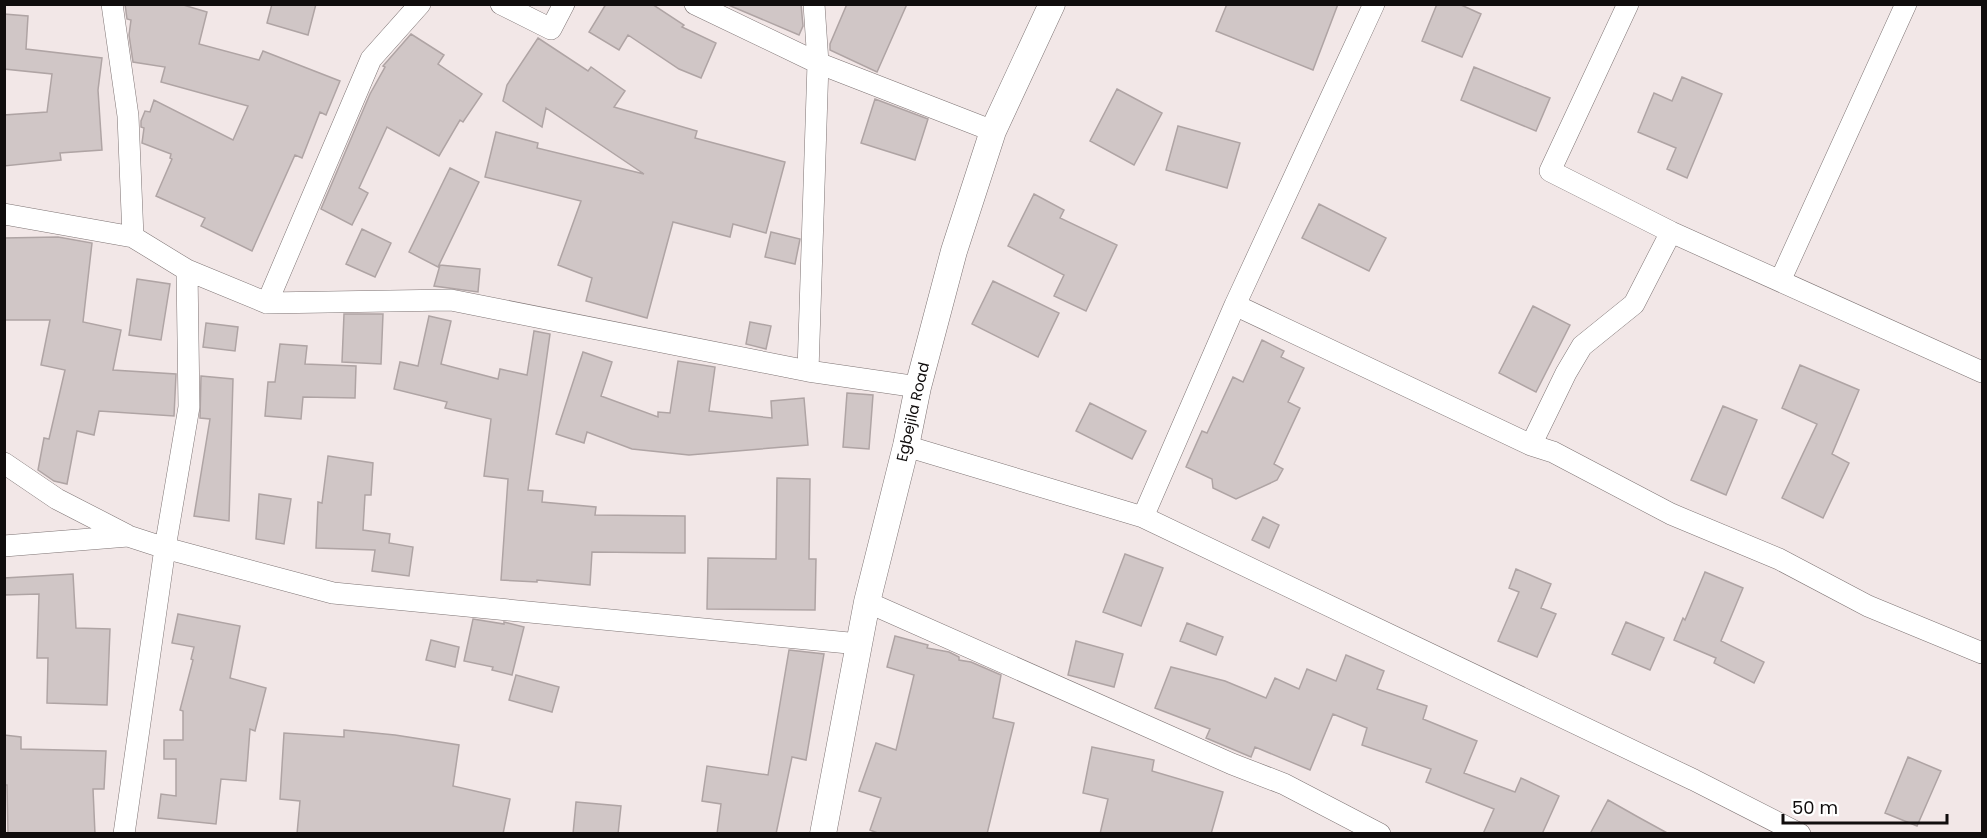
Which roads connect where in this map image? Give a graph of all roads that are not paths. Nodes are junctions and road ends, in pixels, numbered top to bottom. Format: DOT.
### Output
graph roads {
  1 [pos="112,4"];
  2 [pos="420,4"];
  3 [pos="501,4"];
  4 [pos="564,4"];
  5 [pos="695,4"];
  6 [pos="814,4"];
  7 [pos="1052,4"];
  8 [pos="1374,4"];
  9 [pos="1628,4"];
  10 [pos="1906,4"];
  11 [pos="818,63"];
  12 [pos="993,131"];
  13 [pos="4,214"];
  14 [pos="1671,232"];
  15 [pos="133,237"];
  16 [pos="187,270"];
  17 [pos="1780,281"];
  18 [pos="267,303"];
  19 [pos="1235,305"];
  20 [pos="1982,369"];
  21 [pos="808,371"];
  22 [pos="918,387"];
  23 [pos="1531,445"];
  24 [pos="906,446"];
  25 [pos="4,463"];
  26 [pos="1143,517"];
  27 [pos="128,536"];
  28 [pos="4,546"];
  29 [pos="165,548"];
  30 [pos="867,602"];
  31 [pos="859,644"];
  32 [pos="1983,653"];
  33 [pos="124,834"];
  34 [pos="823,834"];
  35 [pos="1380,834"];
  36 [pos="1800,834"];
  1 -- 15 [label="street"];
  2 -- 18 [label="street"];
  3 -- 4 [label="street"];
  5 -- 11 [label="street"];
  6 -- 11 [label="street"];
  7 -- 12 [label="street, Egbejila Road"];
  8 -- 19 [label="street"];
  9 -- 14 [label="street"];
  10 -- 17 [label="street"];
  11 -- 12 [label="street"];
  11 -- 21 [label="street"];
  12 -- 22 [label="street, Egbejila Road"];
  13 -- 15 [label="street"];
  14 -- 17 [label="street"];
  14 -- 23 [label="street"];
  15 -- 16 [label="street"];
  16 -- 18 [label="street"];
  16 -- 29 [label="street"];
  17 -- 20 [label="street"];
  18 -- 21 [label="street"];
  19 -- 23 [label="street"];
  19 -- 26 [label="street"];
  21 -- 22 [label="street"];
  22 -- 24 [label="street, Egbejila Road"];
  23 -- 32 [label="street"];
  24 -- 26 [label="street"];
  24 -- 30 [label="street, Egbejila Road"];
  25 -- 27 [label="street"];
  26 -- 36 [label="street"];
  27 -- 28 [label="street"];
  27 -- 29 [label="street"];
  29 -- 31 [label="street"];
  29 -- 33 [label="street"];
  30 -- 31 [label="street, Egbejila Road"];
  30 -- 35 [label="street"];
  31 -- 34 [label="street, Egbejila Road"];
}
